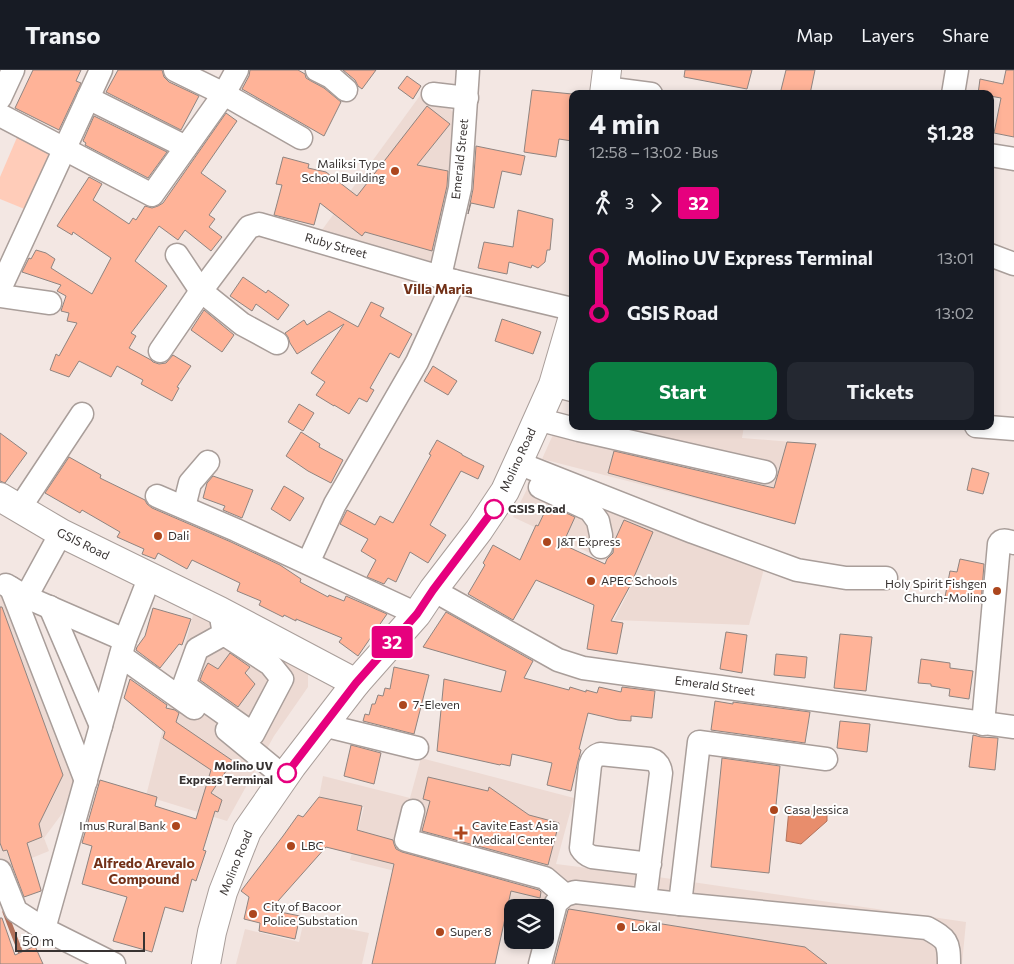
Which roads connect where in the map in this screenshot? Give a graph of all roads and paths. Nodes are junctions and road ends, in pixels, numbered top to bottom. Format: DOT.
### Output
graph roads {
  1 [pos="13,70"];
  2 [pos="101,70"];
  3 [pos="175,70"];
  4 [pos="237,70"];
  5 [pos="468,70"];
  6 [pos="957,70"];
  7 [pos="605,84"];
  8 [pos="633,90"];
  9 [pos="954,90"];
  10 [pos="224,94"];
  11 [pos="433,94"];
  12 [pos="0,98"];
  13 [pos="88,98"];
  14 [pos="467,98"];
  15 [pos="0,115"];
  16 [pos="301,138"];
  17 [pos="186,147"];
  18 [pos="64,150"];
  19 [pos="994,156"];
  20 [pos="1014,160"];
  21 [pos="177,255"];
  22 [pos="994,256"];
  23 [pos="1014,264"];
  24 [pos="447,279"];
  25 [pos="0,290"];
  26 [pos="201,291"];
  27 [pos="0,296"];
  28 [pos="50,303"];
  29 [pos="569,323"];
  30 [pos="277,343"];
  31 [pos="569,343"];
  32 [pos="160,351"];
  33 [pos="562,387"];
  34 [pos="82,414"];
  35 [pos="537,419"];
  36 [pos="569,427"];
  37 [pos="994,427"];
  38 [pos="1014,429"];
  39 [pos="579,430"];
  40 [pos="208,462"];
  41 [pos="515,469"];
  42 [pos="766,472"];
  43 [pos="156,496"];
  44 [pos="10,503"];
  45 [pos="184,507"];
  46 [pos="61,534"];
  47 [pos="1014,543"];
  48 [pos="601,547"];
  49 [pos="308,563"];
  50 [pos="150,576"];
  51 [pos="886,578"];
  52 [pos="12,588"];
  53 [pos="433,590"];
  54 [pos="50,607"];
  55 [pos="417,614"];
  56 [pos="222,622"];
  57 [pos="123,648"];
  58 [pos="356,683"];
  59 [pos="983,724"];
  60 [pos="323,725"];
  61 [pos="101,726"];
  62 [pos="1014,727"];
  63 [pos="417,748"];
  64 [pos="826,759"];
  65 [pos="284,778"];
  66 [pos="86,781"];
  67 [pos="413,811"];
  68 [pos="650,864"];
  69 [pos="0,871"];
  70 [pos="564,895"];
  71 [pos="646,900"];
  72 [pos="680,904"];
  73 [pos="44,929"];
  74 [pos="114,964"];
  75 [pos="206,964"];
  76 [pos="540,964"];
  77 [pos="948,964"];
  1 -- 12 [label="street"];
  2 -- 13 [label="street"];
  3 -- 10 [label="street"];
  4 -- 10 [label="street"];
  5 -- 14 [label="street, Emerald Street"];
  6 -- 9 [label="street"];
  7 -- 8 [label="street"];
  10 -- 16 [label="street"];
  10 -- 17 [label="street"];
  11 -- 14 [label="street"];
  13 -- 17 [label="street"];
  13 -- 18 [label="street"];
  14 -- 24 [label="street, Emerald Street"];
  15 -- 18 [label="street"];
  17 -- 18 [label="street"];
  18 -- 25 [label="street"];
  19 -- 20 [label="street"];
  21 -- 26 [label="street"];
  22 -- 23 [label="street"];
  24 -- 26 [label="street, Ruby Street"];
  24 -- 29 [label="street, Ruby Street"];
  24 -- 49 [label="street, Emerald Street"];
  26 -- 30 [label="street"];
  26 -- 32 [label="street, Ruby Street"];
  27 -- 28 [label="street"];
  31 -- 33 [label="main road, Molino Road"];
  33 -- 35 [label="main road, Molino Road"];
  34 -- 44 [label="street"];
  35 -- 36 [label="street"];
  35 -- 41 [label="main road, Molino Road"];
  37 -- 38 [label="street"];
  39 -- 42 [label="street"];
  40 -- 45 [label="street"];
  41 -- 48 [label="street"];
  41 -- 51 [label="street"];
  41 -- 53 [label="main road, Molino Road"];
  43 -- 45 [label="street"];
  44 -- 46 [label="main road, GSIS Road"];
  45 -- 49 [label="street"];
  46 -- 50 [label="main road, GSIS Road"];
  46 -- 52 [label="street"];
  47 -- 59 [label="street"];
  49 -- 55 [label="street"];
  50 -- 56 [label="main road, GSIS Road"];
  50 -- 57 [label="street"];
  52 -- 54 [label="street"];
  52 -- 66 [label="street"];
  53 -- 55 [label="main road, Molino Road"];
  53 -- 59 [label="street, Emerald Street"];
  54 -- 57 [label="street"];
  54 -- 61 [label="street"];
  55 -- 58 [label="main road, Molino Road"];
  56 -- 56 [label="street"];
  56 -- 58 [label="main road, GSIS Road"];
  57 -- 61 [label="street"];
  57 -- 65 [label="street"];
  58 -- 60 [label="main road, Molino Road"];
  59 -- 62 [label="street, Emerald Street"];
  60 -- 63 [label="street"];
  60 -- 65 [label="main road, Molino Road"];
  61 -- 66 [label="street"];
  64 -- 72 [label="street"];
  65 -- 75 [label="main road, Molino Road"];
  66 -- 73 [label="street"];
  67 -- 70 [label="street"];
  68 -- 68 [label="street"];
  68 -- 71 [label="street"];
  69 -- 73 [label="street"];
  70 -- 71 [label="street"];
  70 -- 76 [label="street"];
  71 -- 72 [label="street"];
  72 -- 77 [label="street"];
  73 -- 74 [label="street"];
}
